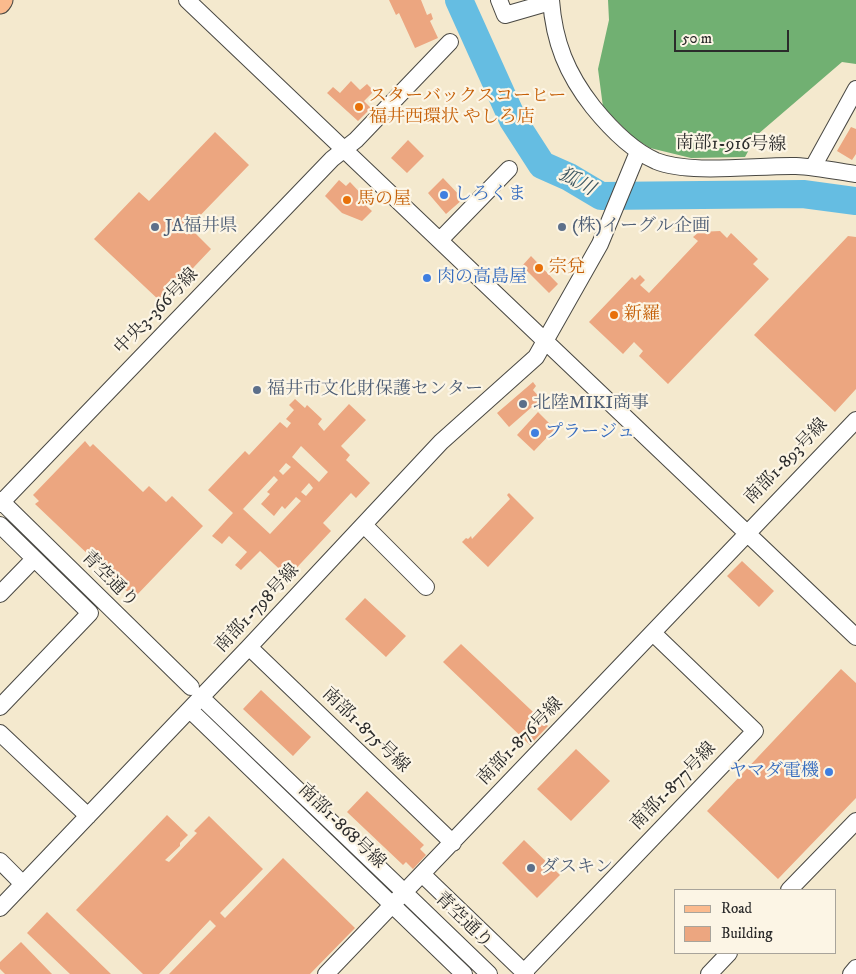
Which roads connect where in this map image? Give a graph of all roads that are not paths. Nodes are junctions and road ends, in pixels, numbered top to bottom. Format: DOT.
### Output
graph roads {
  1 [pos="187,0"];
  2 [pos="499,0"];
  3 [pos="550,1"];
  4 [pos="450,42"];
  5 [pos="856,89"];
  6 [pos="344,148"];
  7 [pos="638,152"];
  8 [pos="814,167"];
  9 [pos="509,169"];
  10 [pos="856,174"];
  11 [pos="440,240"];
  12 [pos="544,338"];
  13 [pos="856,420"];
  14 [pos="1,502"];
  15 [pos="0,525"];
  16 [pos="364,525"];
  17 [pos="747,532"];
  18 [pos="34,559"];
  19 [pos="426,587"];
  20 [pos="0,594"];
  21 [pos="853,628"];
  22 [pos="653,633"];
  23 [pos="250,647"];
  24 [pos="191,687"];
  25 [pos="207,703"];
  26 [pos="0,707"];
  27 [pos="190,710"];
  28 [pos="0,733"];
  29 [pos="88,816"];
  30 [pos="856,822"];
  31 [pos="452,843"];
  32 [pos="0,862"];
  33 [pos="422,874"];
  34 [pos="23,884"];
  35 [pos="790,889"];
  36 [pos="393,904"];
  37 [pos="0,908"];
  38 [pos="729,954"];
  39 [pos="856,968"];
  40 [pos="525,973"];
  41 [pos="326,974"];
  42 [pos="464,974"];
  43 [pos="489,974"];
  44 [pos="709,974"];
  45 [pos="851,974"];
  1 -- 6 [label="street"];
  2 -- 3 [label="street"];
  3 -- 7 [label="street, 南部1-916号線"];
  4 -- 6 [label="street, 中央3-366号線"];
  5 -- 8 [label="street"];
  6 -- 11 [label="street"];
  6 -- 14 [label="street, 中央3-366号線"];
  7 -- 8 [label="street, 南部1-916号線"];
  7 -- 12 [label="street, 南部1-798号線"];
  8 -- 10 [label="street, 南部1-916号線"];
  9 -- 11 [label="street"];
  11 -- 12 [label="street"];
  12 -- 16 [label="street, 南部1-798号線"];
  12 -- 17 [label="street"];
  13 -- 17 [label="street, 南部1-893号線"];
  14 -- 24 [label="street, 青空通り"];
  15 -- 18 [label="street"];
  16 -- 19 [label="street"];
  16 -- 23 [label="street, 南部1-798号線"];
  17 -- 21 [label="street"];
  17 -- 22 [label="street, 南部1-876号線"];
  18 -- 20 [label="street"];
  18 -- 26 [label="street"];
  22 -- 31 [label="street, 南部1-876号線"];
  22 -- 40 [label="street, 南部1-877号線"];
  23 -- 27 [label="street, 南部1-798号線"];
  23 -- 31 [label="street, 南部1-875号線"];
  25 -- 43 [label="street, 青空通り"];
  27 -- 29 [label="street, 南部1-798号線"];
  27 -- 36 [label="street, 南部1-868号線"];
  28 -- 29 [label="street"];
  29 -- 34 [label="street, 南部1-798号線"];
  30 -- 35 [label="street"];
  31 -- 33 [label="street, 南部1-876号線"];
  32 -- 34 [label="street"];
  33 -- 36 [label="street, 南部1-876号線"];
  33 -- 40 [label="street"];
  34 -- 37 [label="street, 南部1-798号線"];
  36 -- 41 [label="street, 南部1-876号線"];
  36 -- 42 [label="street, 南部1-868号線"];
  38 -- 44 [label="street"];
  39 -- 45 [label="street"];
}
